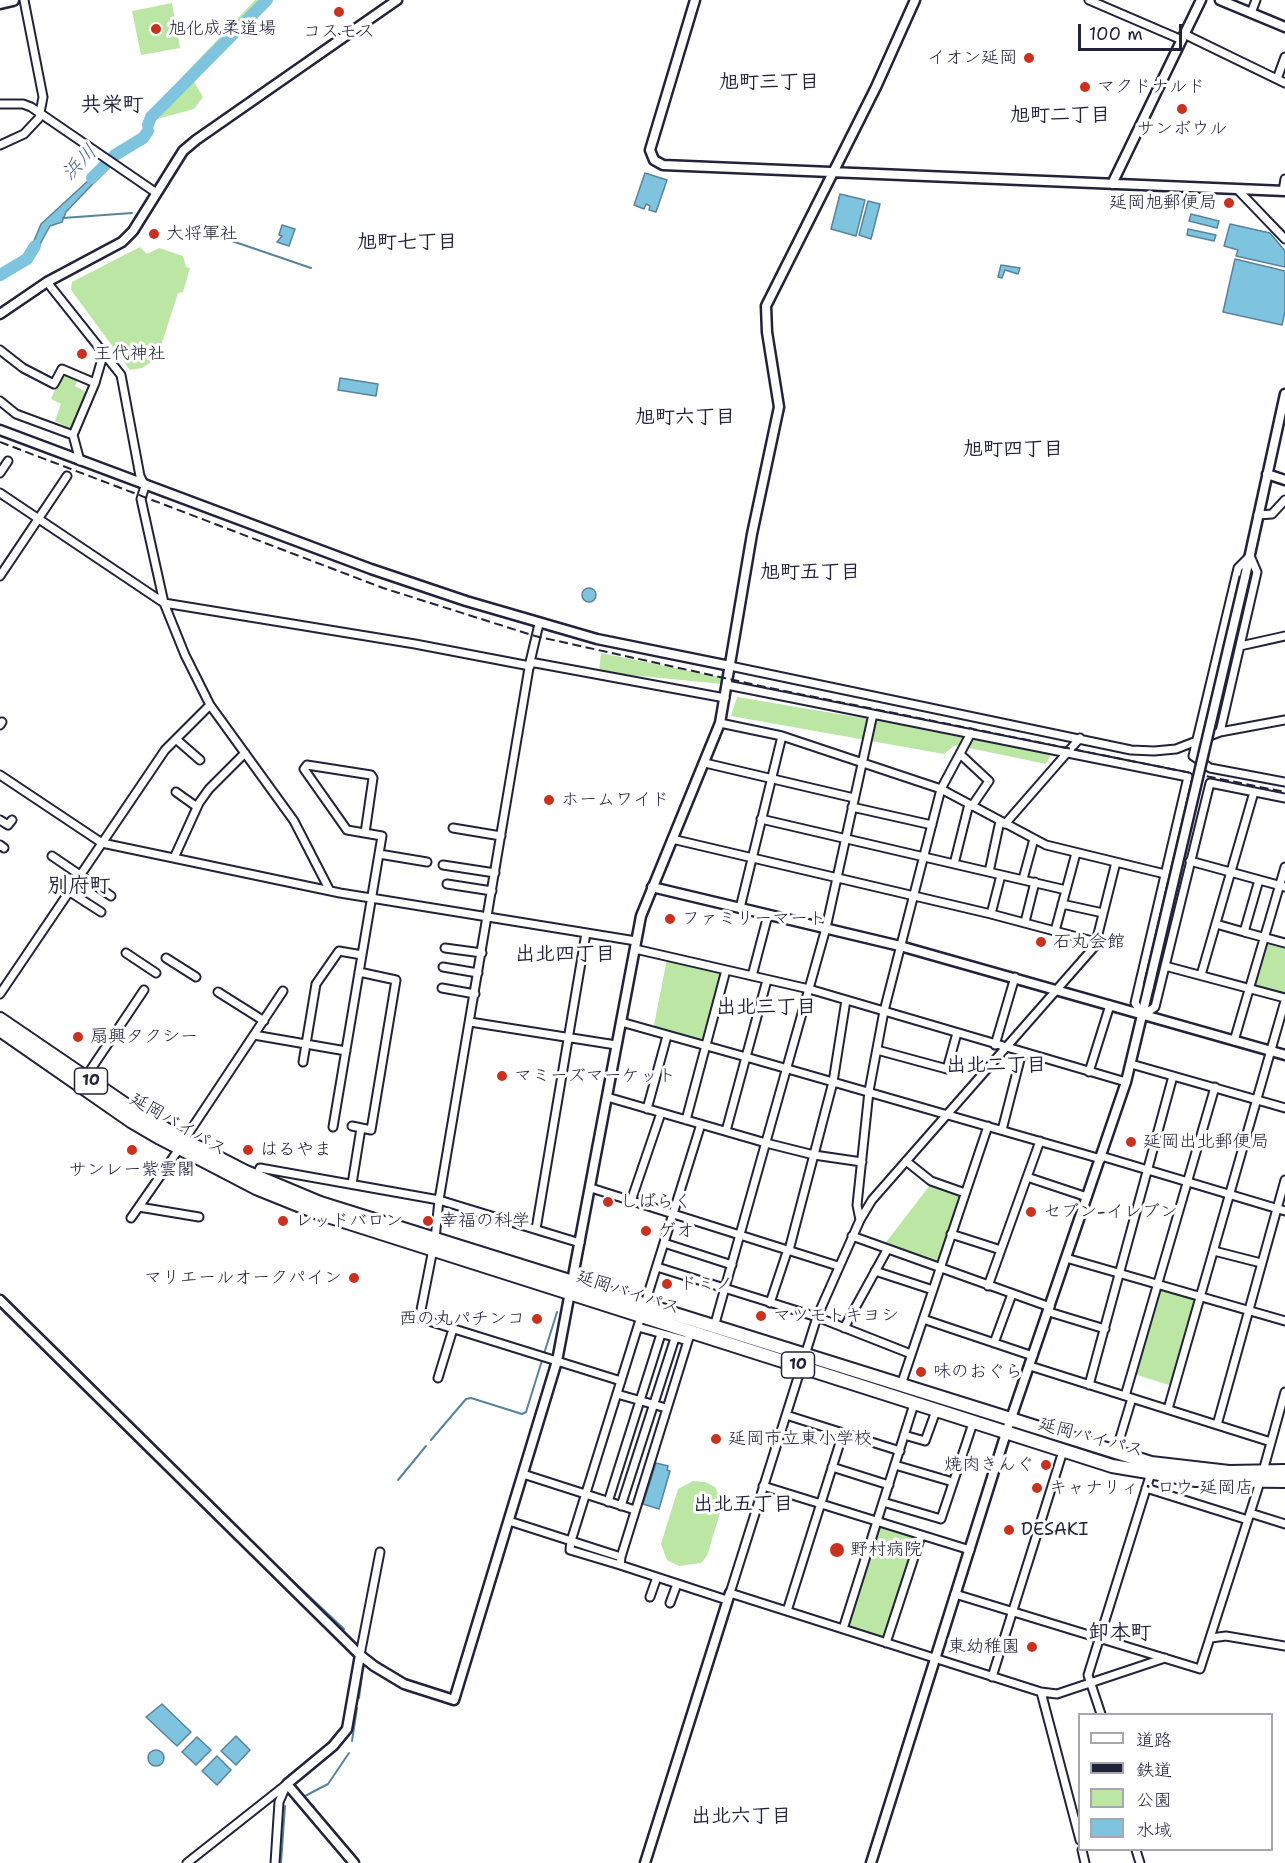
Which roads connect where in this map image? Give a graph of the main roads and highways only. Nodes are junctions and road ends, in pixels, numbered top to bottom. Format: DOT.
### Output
graph roads {
  1 [pos="13,0"];
  2 [pos="0,3"];
  3 [pos="0,1019"];
  4 [pos="0,1030"];
  5 [pos="181,1144"];
  6 [pos="642,1316"];
  7 [pos="802,1361"];
  8 [pos="1285,1471"];
  9 [pos="1262,1477"];
  10 [pos="1285,1481"];
  1 -- 2 [label="main road"];
  3 -- 5 [label="highway, 延岡バイパス / 10"];
  4 -- 5 [label="highway, 延岡バイパス / 10"];
  5 -- 6 [label="highway, 延岡バイパス / 10"];
  6 -- 7 [label="highway, 延岡バイパス / 10"];
  6 -- 7 [label="highway, 延岡バイパス / 10"];
  7 -- 9 [label="highway, 延岡バイパス / 10"];
  7 -- 9 [label="highway, 延岡バイパス / 10"];
  8 -- 9 [label="highway, 延岡バイパス / 10"];
  9 -- 10 [label="highway, 延岡バイパス / 10"];
}
